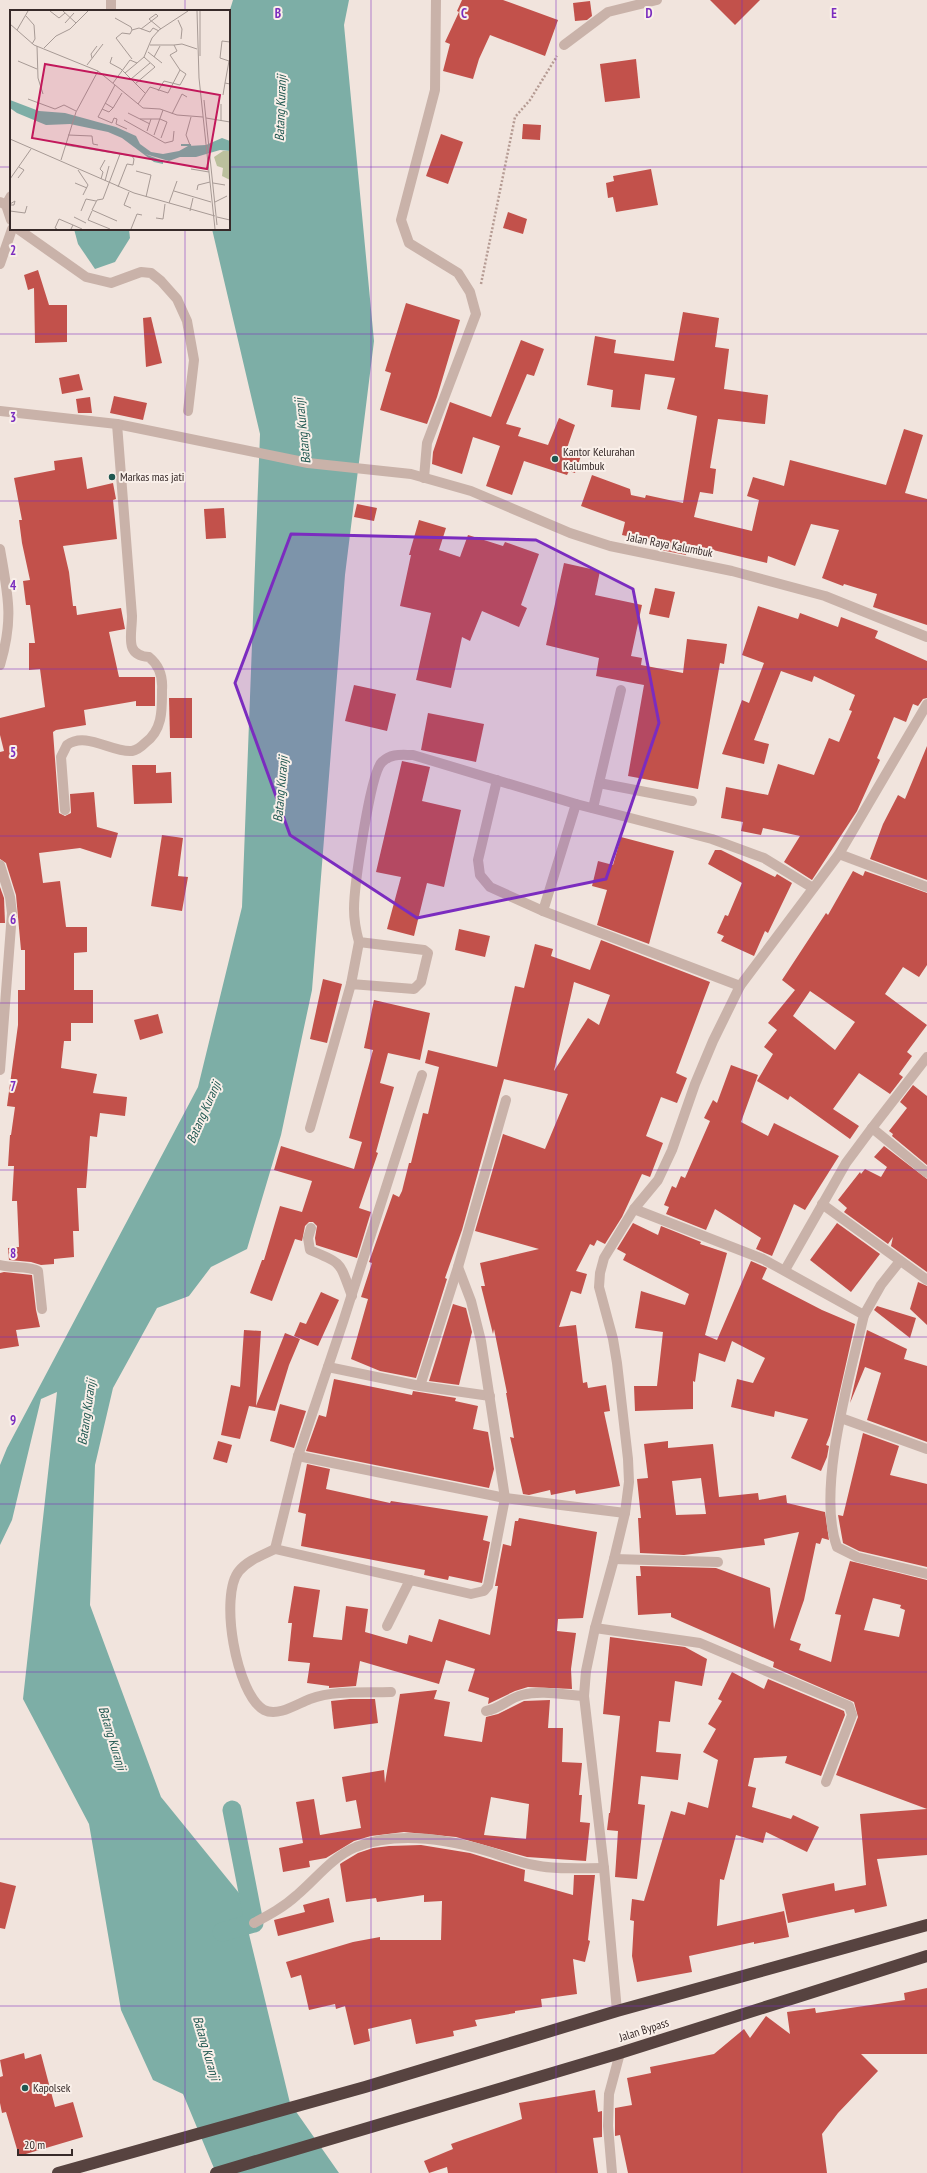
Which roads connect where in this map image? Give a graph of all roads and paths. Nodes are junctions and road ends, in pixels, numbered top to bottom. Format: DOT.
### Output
graph roads {
  1 [pos="112,0"];
  2 [pos="436,0"];
  3 [pos="657,0"];
  4 [pos="111,10"];
  5 [pos="564,46"];
  6 [pos="6,201"];
  7 [pos="10,216"];
  8 [pos="12,230"];
  9 [pos="19,230"];
  10 [pos="0,264"];
  11 [pos="476,314"];
  12 [pos="0,411"];
  13 [pos="188,411"];
  14 [pos="117,424"];
  15 [pos="424,478"];
  16 [pos="0,549"];
  17 [pos="927,637"];
  18 [pos="0,665"];
  19 [pos="621,690"];
  20 [pos="927,704"];
  21 [pos="497,780"];
  22 [pos="599,783"];
  23 [pos="692,801"];
  24 [pos="576,804"];
  25 [pos="593,808"];
  26 [pos="65,810"];
  27 [pos="839,854"];
  28 [pos="0,865"];
  29 [pos="927,887"];
  30 [pos="813,888"];
  31 [pos="543,911"];
  32 [pos="359,942"];
  33 [pos="351,984"];
  34 [pos="740,986"];
  35 [pos="927,1057"];
  36 [pos="0,1070"];
  37 [pos="923,1070"];
  38 [pos="422,1075"];
  39 [pos="506,1100"];
  40 [pos="310,1128"];
  41 [pos="872,1128"];
  42 [pos="927,1173"];
  43 [pos="822,1204"];
  44 [pos="634,1210"];
  45 [pos="311,1228"];
  46 [pos="900,1261"];
  47 [pos="0,1265"];
  48 [pos="458,1267"];
  49 [pos="785,1270"];
  50 [pos="927,1280"];
  51 [pos="352,1296"];
  52 [pos="42,1309"];
  53 [pos="864,1315"];
  54 [pos="328,1367"];
  55 [pos="420,1386"];
  56 [pos="490,1396"];
  57 [pos="841,1418"];
  58 [pos="927,1449"];
  59 [pos="298,1456"];
  60 [pos="505,1498"];
  61 [pos="625,1513"];
  62 [pos="275,1549"];
  63 [pos="614,1559"];
  64 [pos="718,1562"];
  65 [pos="927,1574"];
  66 [pos="410,1580"];
  67 [pos="387,1626"];
  68 [pos="595,1628"];
  69 [pos="391,1692"];
  70 [pos="584,1696"];
  71 [pos="486,1712"];
  72 [pos="826,1782"];
  73 [pos="604,1868"];
  74 [pos="254,1923"];
  75 [pos="927,1925"];
  76 [pos="927,1956"];
  77 [pos="617,2011"];
  78 [pos="620,2052"];
  79 [pos="58,2173"];
  80 [pos="216,2173"];
  81 [pos="612,2173"];
  1 -- 4 [label="street"];
  2 -- 11 [label="street"];
  3 -- 5 [label="street"];
  5 -- 11 [label="path"];
  6 -- 7 [label="street"];
  8 -- 10 [label="street"];
  9 -- 13 [label="street"];
  11 -- 15 [label="street"];
  12 -- 14 [label="street, Jalan Raya Kalumbuk"];
  14 -- 15 [label="street, Jalan Raya Kalumbuk"];
  14 -- 26 [label="street"];
  15 -- 17 [label="street, Jalan Raya Kalumbuk"];
  16 -- 18 [label="street"];
  19 -- 22 [label="street"];
  20 -- 27 [label="street"];
  21 -- 24 [label="street"];
  21 -- 31 [label="street"];
  21 -- 32 [label="street"];
  22 -- 23 [label="street"];
  22 -- 25 [label="street"];
  24 -- 25 [label="street"];
  24 -- 31 [label="street"];
  25 -- 30 [label="street"];
  27 -- 29 [label="street"];
  27 -- 30 [label="street"];
  28 -- 36 [label="street"];
  30 -- 34 [label="street"];
  31 -- 34 [label="street"];
  32 -- 33 [label="street"];
  32 -- 33 [label="street"];
  33 -- 40 [label="street"];
  34 -- 44 [label="street"];
  35 -- 37 [label="street"];
  37 -- 41 [label="street"];
  38 -- 51 [label="street"];
  39 -- 48 [label="street"];
  41 -- 42 [label="street"];
  41 -- 43 [label="street"];
  43 -- 46 [label="street"];
  43 -- 49 [label="street"];
  44 -- 49 [label="street"];
  44 -- 61 [label="street"];
  45 -- 51 [label="street"];
  46 -- 50 [label="street"];
  46 -- 53 [label="street"];
  47 -- 52 [label="street"];
  48 -- 55 [label="street"];
  48 -- 56 [label="street"];
  49 -- 53 [label="street"];
  51 -- 54 [label="street"];
  53 -- 57 [label="street"];
  54 -- 55 [label="street"];
  54 -- 59 [label="street"];
  55 -- 56 [label="street"];
  56 -- 60 [label="street"];
  57 -- 58 [label="street"];
  57 -- 65 [label="street"];
  59 -- 60 [label="street"];
  59 -- 62 [label="street"];
  60 -- 61 [label="street"];
  60 -- 66 [label="street"];
  61 -- 63 [label="street"];
  62 -- 66 [label="street"];
  62 -- 69 [label="street"];
  63 -- 64 [label="street"];
  63 -- 68 [label="street"];
  66 -- 67 [label="street"];
  68 -- 70 [label="street"];
  68 -- 72 [label="street"];
  70 -- 71 [label="street"];
  70 -- 73 [label="street"];
  73 -- 74 [label="street"];
  73 -- 77 [label="street"];
  75 -- 77 [label="highway"];
  76 -- 78 [label="highway, Jalan Bypass"];
  77 -- 79 [label="highway"];
  78 -- 80 [label="highway, Jalan Bypass"];
  78 -- 81 [label="street"];
}
